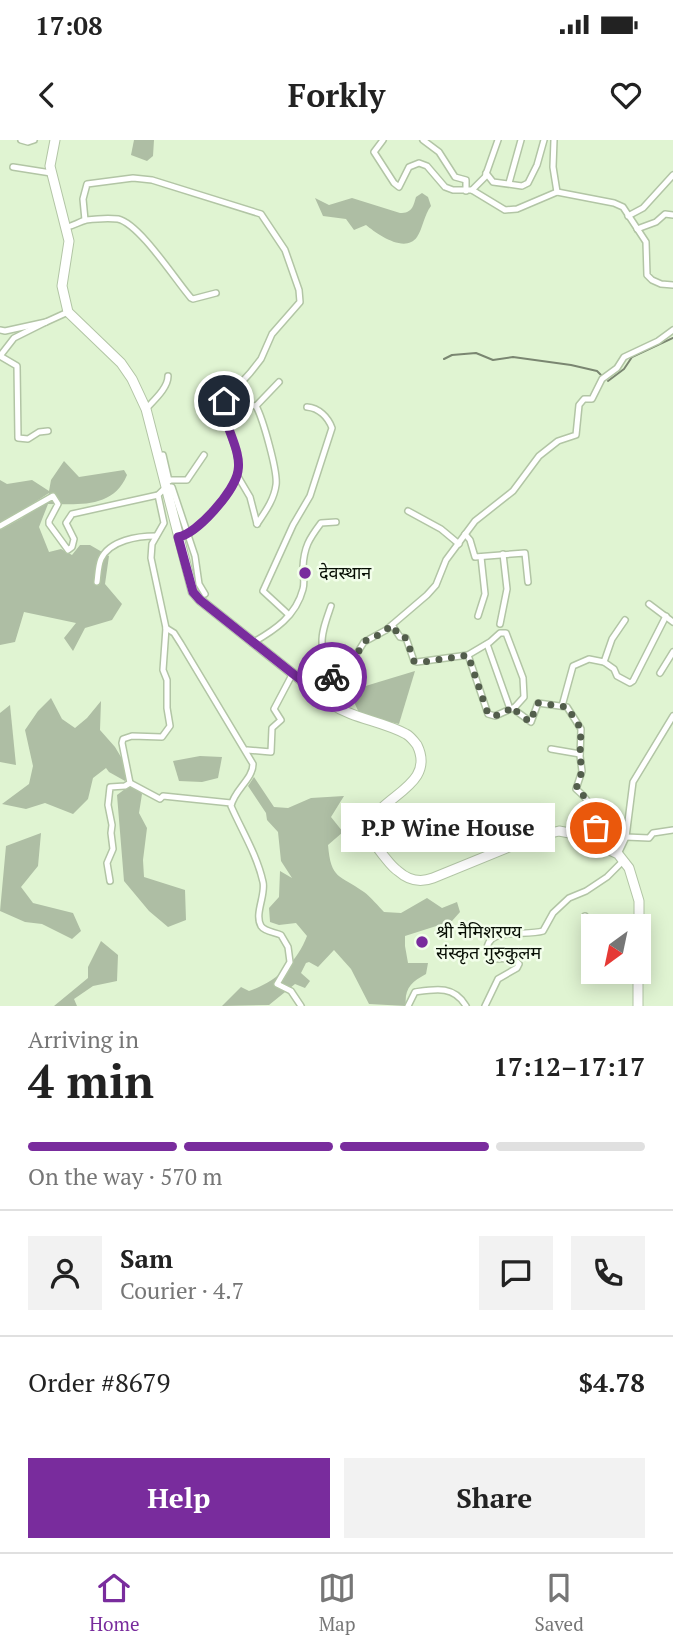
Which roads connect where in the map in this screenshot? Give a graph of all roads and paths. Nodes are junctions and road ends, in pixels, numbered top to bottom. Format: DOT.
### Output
graph roads {
  1 [pos="21,140"];
  2 [pos="34,140"];
  3 [pos="55,140"];
  4 [pos="383,140"];
  5 [pos="423,140"];
  6 [pos="498,140"];
  7 [pos="521,140"];
  8 [pos="544,140"];
  9 [pos="554,140"];
  10 [pos="13,167"];
  11 [pos="51,173"];
  12 [pos="486,173"];
  13 [pos="673,175"];
  14 [pos="509,183"];
  15 [pos="469,190"];
  16 [pos="557,192"];
  17 [pos="673,215"];
  18 [pos="628,216"];
  19 [pos="85,220"];
  20 [pos="65,227"];
  21 [pos="636,229"];
  22 [pos="673,285"];
  23 [pos="216,293"];
  24 [pos="68,312"];
  25 [pos="46,321"];
  26 [pos="673,330"];
  27 [pos="0,331"];
  28 [pos="168,376"];
  29 [pos="279,382"];
  30 [pos="224,401"];
  31 [pos="256,406"];
  32 [pos="307,407"];
  33 [pos="146,409"];
  34 [pos="48,431"];
  35 [pos="163,454"];
  36 [pos="204,455"];
  37 [pos="237,475"];
  38 [pos="169,485"];
  39 [pos="158,495"];
  40 [pos="408,511"];
  41 [pos="336,522"];
  42 [pos="0,526"];
  43 [pos="465,534"];
  44 [pos="156,536"];
  45 [pos="182,537"];
  46 [pos="459,544"];
  47 [pos="503,554"];
  48 [pos="481,557"];
  49 [pos="97,582"];
  50 [pos="528,582"];
  51 [pos="205,594"];
  52 [pos="649,604"];
  53 [pos="331,606"];
  54 [pos="289,615"];
  55 [pos="478,616"];
  56 [pos="666,616"];
  57 [pos="625,620"];
  58 [pos="673,622"];
  59 [pos="500,624"];
  60 [pos="392,625"];
  61 [pos="166,628"];
  62 [pos="252,643"];
  63 [pos="487,644"];
  64 [pos="673,652"];
  65 [pos="468,655"];
  66 [pos="604,662"];
  67 [pos="340,670"];
  68 [pos="293,673"];
  69 [pos="660,673"];
  70 [pos="316,692"];
  71 [pos="562,706"];
  72 [pos="513,708"];
  73 [pos="672,720"];
  74 [pos="247,750"];
  75 [pos="551,750"];
  76 [pos="580,754"];
  77 [pos="130,783"];
  78 [pos="231,803"];
  79 [pos="673,830"];
  80 [pos="626,837"];
  81 [pos="599,844"];
  82 [pos="621,857"];
  83 [pos="110,881"];
  84 [pos="639,914"];
  85 [pos="638,984"];
  86 [pos="301,1006"];
  87 [pos="408,1006"];
  88 [pos="466,1006"];
  89 [pos="485,1006"];
  90 [pos="638,1006"];
  1 -- 2 [label="street"];
  3 -- 11 [label="highway"];
  4 -- 15 [label="street"];
  5 -- 15 [label="street"];
  6 -- 12 [label="street"];
  7 -- 14 [label="street"];
  8 -- 14 [label="street"];
  9 -- 16 [label="street"];
  10 -- 11 [label="street"];
  11 -- 20 [label="highway"];
  12 -- 14 [label="street"];
  12 -- 15 [label="street"];
  13 -- 18 [label="street"];
  15 -- 16 [label="street"];
  16 -- 18 [label="street"];
  17 -- 21 [label="street"];
  18 -- 21 [label="street"];
  19 -- 20 [label="street"];
  19 -- 23 [label="street"];
  19 -- 30 [label="street"];
  20 -- 24 [label="highway"];
  21 -- 22 [label="street"];
  24 -- 25 [label="street"];
  24 -- 33 [label="highway"];
  25 -- 27 [label="street"];
  25 -- 34 [label="street"];
  26 -- 43 [label="street"];
  28 -- 33 [label="street"];
  29 -- 31 [label="street"];
  30 -- 31 [label="street"];
  30 -- 37 [label="street"];
  31 -- 37 [label="street"];
  32 -- 54 [label="street"];
  33 -- 38 [label="highway"];
  35 -- 38 [label="street"];
  36 -- 38 [label="street"];
  37 -- 45 [label="street"];
  38 -- 39 [label="street"];
  38 -- 45 [label="highway"];
  39 -- 42 [label="street"];
  39 -- 44 [label="street"];
  40 -- 46 [label="street"];
  41 -- 54 [label="street"];
  43 -- 46 [label="street"];
  43 -- 48 [label="street"];
  44 -- 49 [label="street"];
  44 -- 61 [label="street"];
  45 -- 51 [label="street"];
  45 -- 62 [label="highway"];
  46 -- 60 [label="street"];
  47 -- 48 [label="street"];
  47 -- 50 [label="street"];
  47 -- 59 [label="street"];
  48 -- 55 [label="street"];
  52 -- 56 [label="street"];
  53 -- 67 [label="street"];
  54 -- 62 [label="street"];
  56 -- 58 [label="street"];
  56 -- 66 [label="street"];
  57 -- 66 [label="street"];
  60 -- 65 [label="street"];
  60 -- 67 [label="street"];
  61 -- 74 [label="street"];
  61 -- 77 [label="street"];
  62 -- 68 [label="highway"];
  63 -- 65 [label="street"];
  63 -- 72 [label="street"];
  63 -- 72 [label="street"];
  64 -- 69 [label="street"];
  65 -- 72 [label="street"];
  66 -- 71 [label="street"];
  67 -- 70 [label="street"];
  68 -- 70 [label="highway"];
  68 -- 74 [label="street"];
  70 -- 81 [label="highway"];
  71 -- 72 [label="street"];
  71 -- 76 [label="street"];
  73 -- 80 [label="street"];
  74 -- 78 [label="street"];
  75 -- 76 [label="street"];
  76 -- 81 [label="street"];
  77 -- 78 [label="street"];
  77 -- 83 [label="street"];
  78 -- 86 [label="street"];
  79 -- 80 [label="street"];
  80 -- 82 [label="street"];
  81 -- 82 [label="highway"];
  82 -- 84 [label="highway"];
  82 -- 89 [label="street"];
  85 -- 90 [label="highway"];
  87 -- 88 [label="street"];
}
